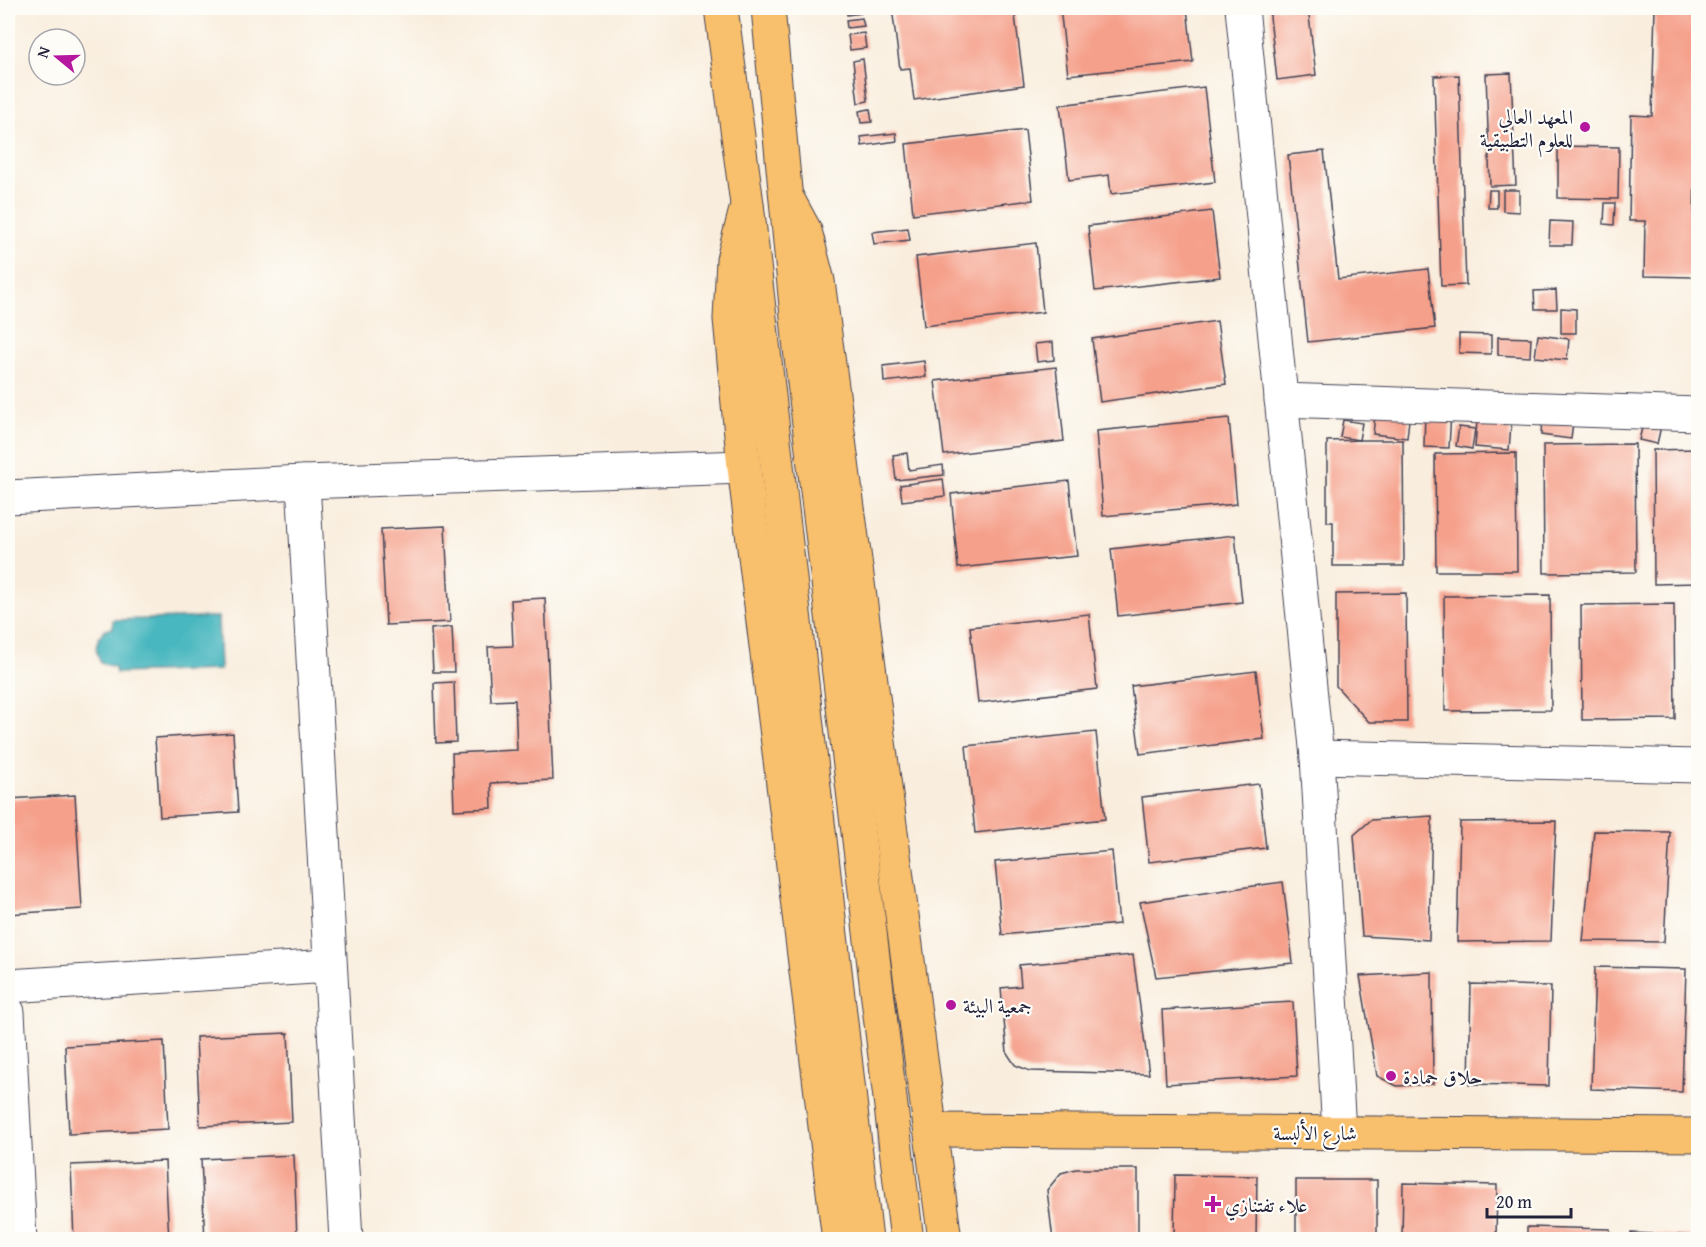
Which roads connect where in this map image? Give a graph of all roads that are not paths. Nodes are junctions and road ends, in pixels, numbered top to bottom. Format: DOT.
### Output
graph roads {
  1 [pos="721,8"];
  2 [pos="768,8"];
  3 [pos="1242,8"];
  4 [pos="787,198"];
  5 [pos="747,204"];
  6 [pos="1281,400"];
  7 [pos="1698,414"];
  8 [pos="744,467"];
  9 [pos="303,482"];
  10 [pos="8,497"];
  11 [pos="1317,757"];
  12 [pos="1698,766"];
  13 [pos="330,966"];
  14 [pos="8,986"];
  15 [pos="8,1012"];
  16 [pos="932,1130"];
  17 [pos="1339,1132"];
  18 [pos="1698,1135"];
  19 [pos="12,1188"];
  20 [pos="20,1239"];
  21 [pos="346,1239"];
  22 [pos="839,1239"];
  23 [pos="866,1239"];
  24 [pos="907,1239"];
  25 [pos="945,1239"];
  1 -- 5 [label="main road"];
  2 -- 4 [label="main road"];
  3 -- 6 [label="street"];
  4 -- 16 [label="main road"];
  4 -- 24 [label="main road"];
  5 -- 8 [label="main road"];
  5 -- 23 [label="main road"];
  6 -- 7 [label="street"];
  6 -- 11 [label="street"];
  8 -- 9 [label="street"];
  8 -- 22 [label="main road"];
  9 -- 10 [label="street"];
  9 -- 13 [label="street"];
  11 -- 12 [label="street"];
  11 -- 17 [label="street"];
  13 -- 14 [label="street"];
  13 -- 21 [label="street"];
  15 -- 19 [label="street"];
  16 -- 17 [label="main road, شارع الألبسة"];
  16 -- 25 [label="main road"];
  17 -- 18 [label="main road, شارع الألبسة"];
  19 -- 20 [label="street"];
}
